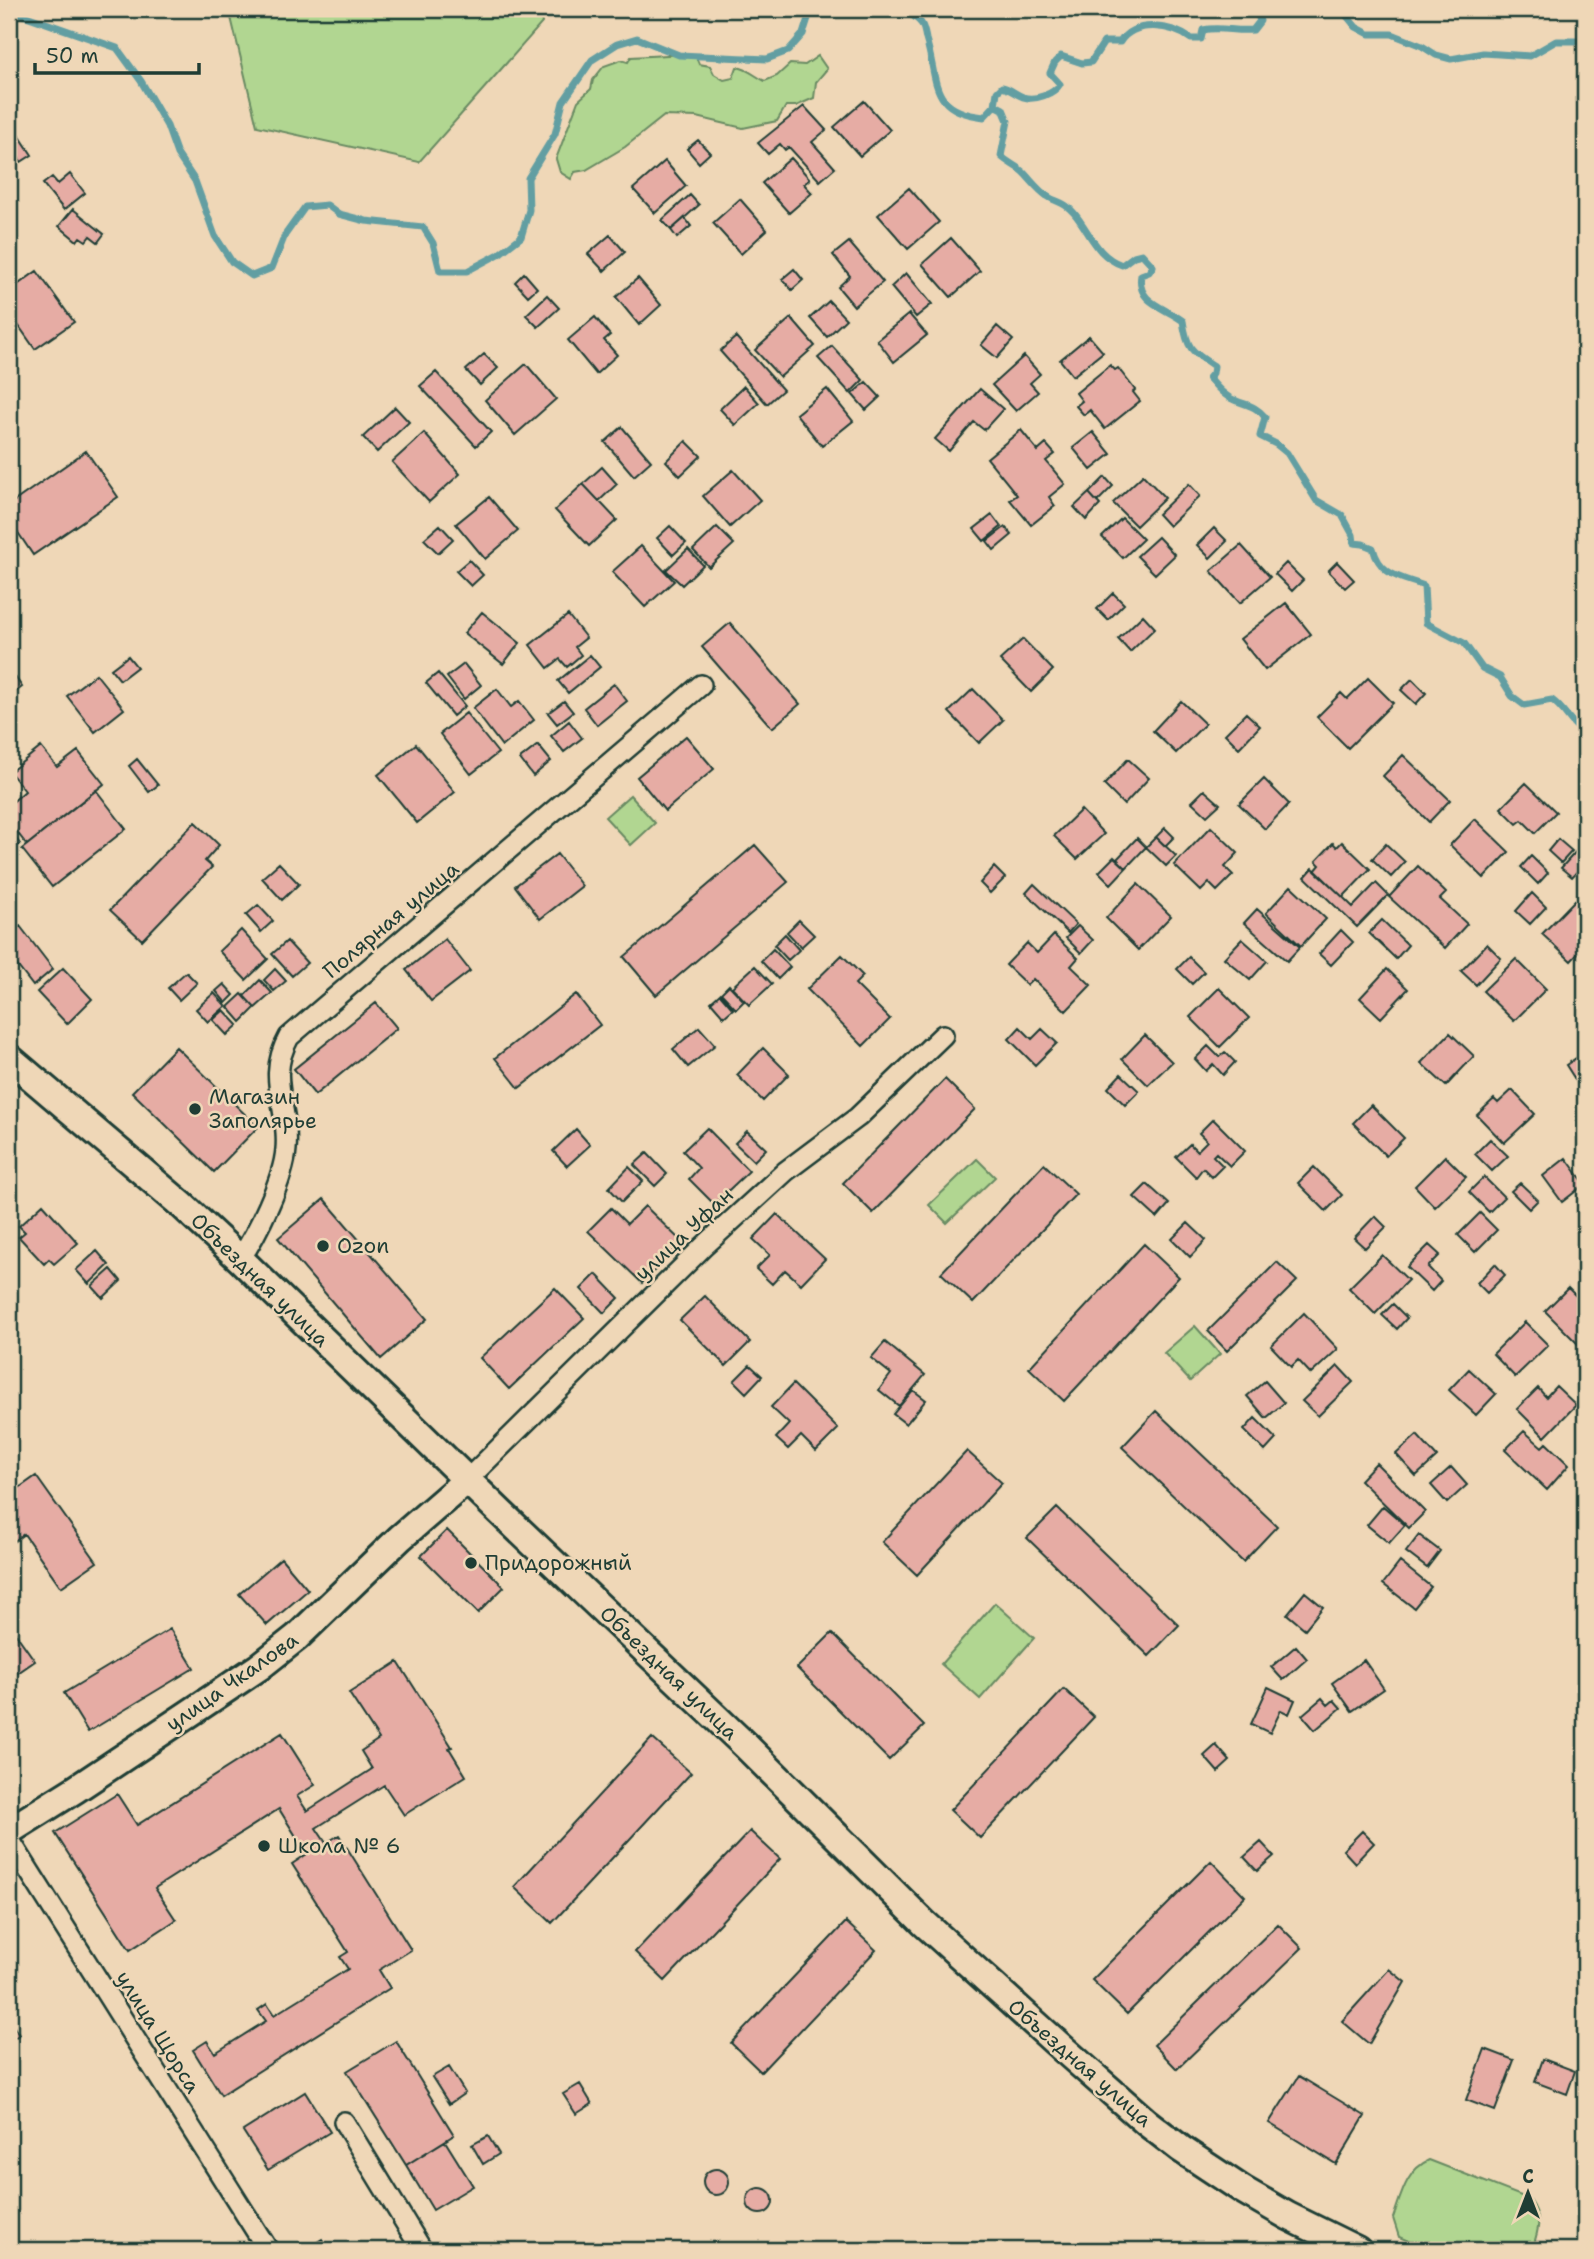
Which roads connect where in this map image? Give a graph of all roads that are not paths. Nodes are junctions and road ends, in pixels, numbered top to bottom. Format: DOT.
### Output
graph roads {
  1 [pos="701,685"];
  2 [pos="943,1035"];
  3 [pos="9,1058"];
  4 [pos="240,1259"];
  5 [pos="467,1480"];
  6 [pos="9,1831"];
  7 [pos="9,1839"];
  8 [pos="344,2122"];
  9 [pos="268,2250"];
  10 [pos="422,2250"];
  11 [pos="1357,2250"];
  1 -- 4 [label="street, Полярная улица"];
  2 -- 5 [label="street, улица Уфан"];
  3 -- 4 [label="main road, Объездная улица"];
  4 -- 5 [label="main road, Объездная улица"];
  5 -- 6 [label="main road, улица Чкалова"];
  5 -- 11 [label="main road, Объездная улица"];
  7 -- 9 [label="street, улица Щорса"];
  8 -- 10 [label="street"];
}
